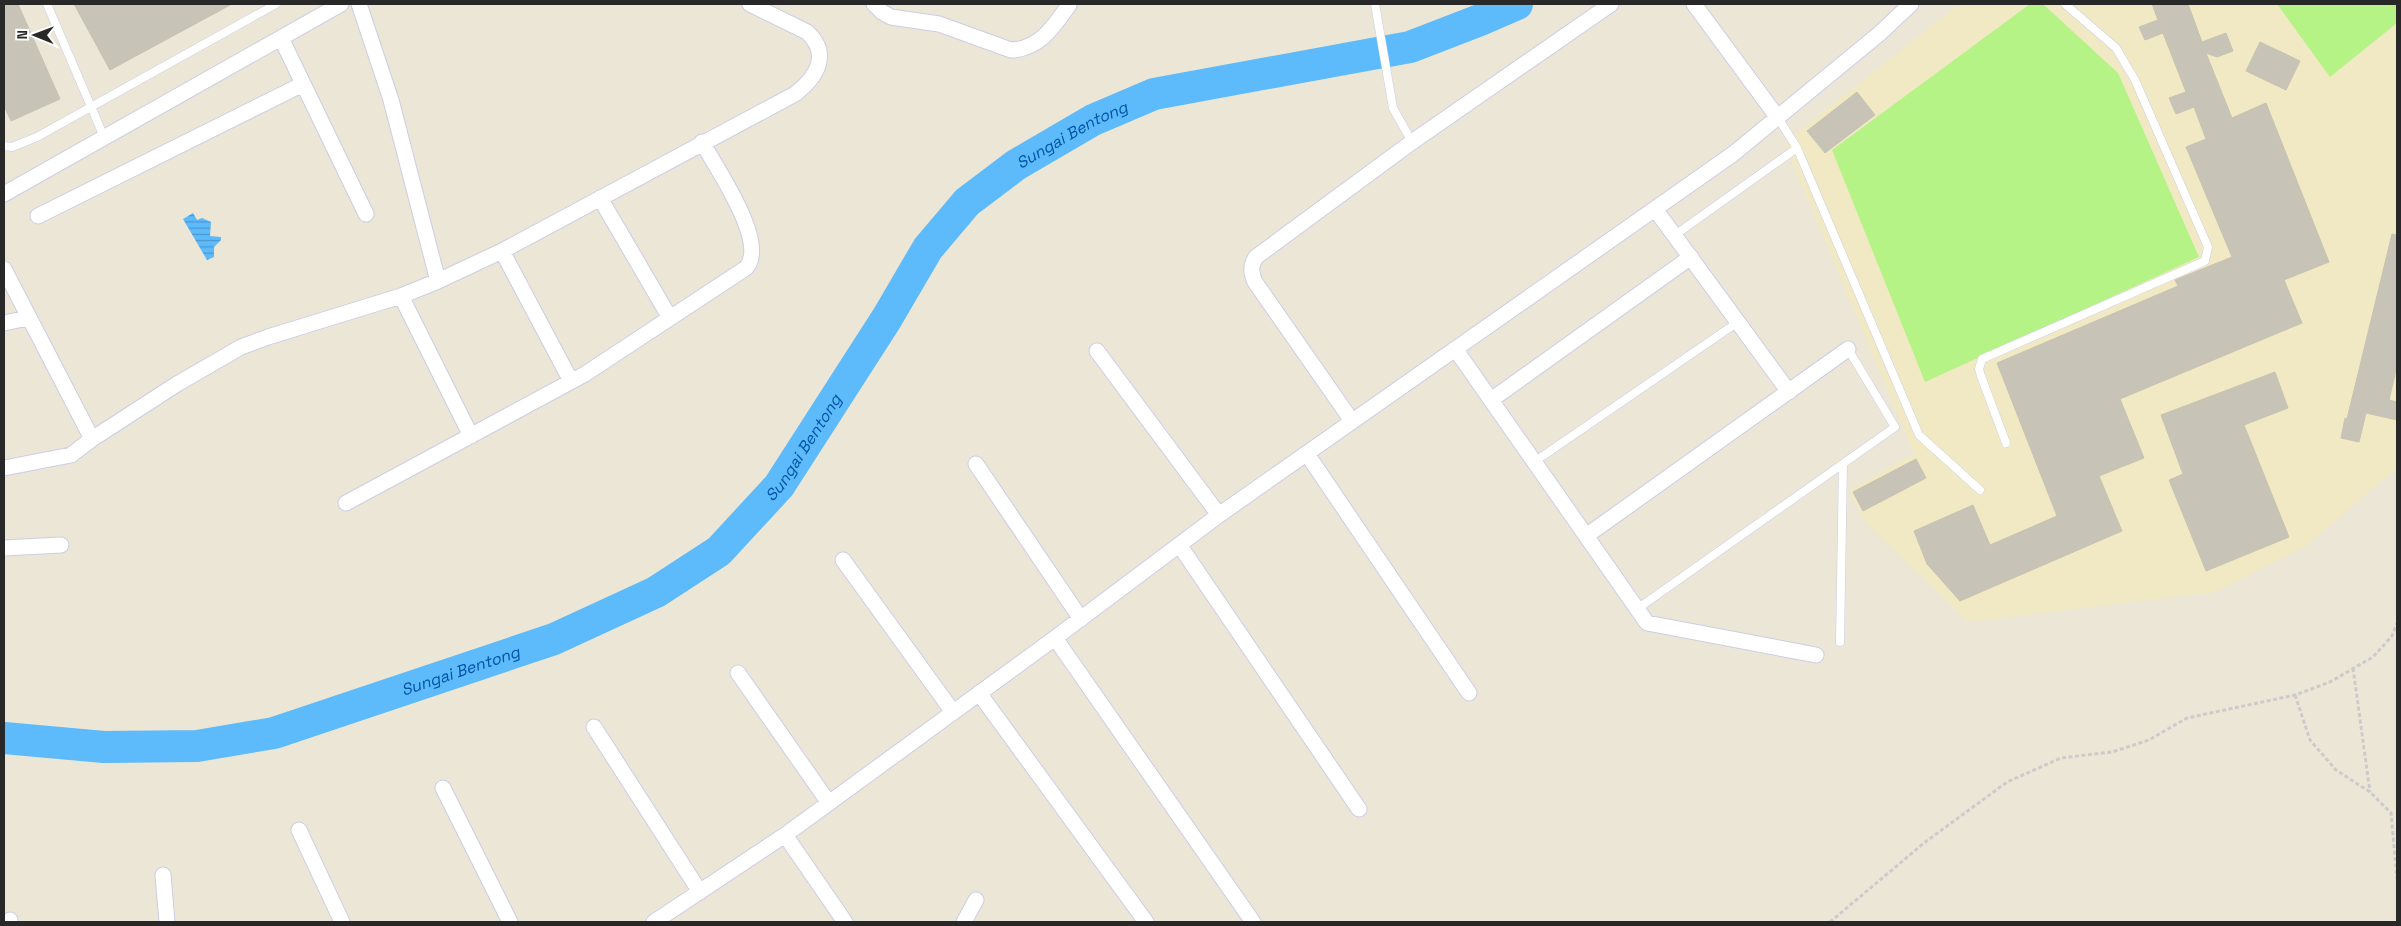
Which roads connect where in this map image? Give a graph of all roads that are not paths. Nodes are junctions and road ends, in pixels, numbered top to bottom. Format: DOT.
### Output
graph roads {
  1 [pos="47,4"];
  2 [pos="276,4"];
  3 [pos="341,4"];
  4 [pos="359,4"];
  5 [pos="750,4"];
  6 [pos="874,4"];
  7 [pos="1069,4"];
  8 [pos="1375,4"];
  9 [pos="1611,4"];
  10 [pos="1694,4"];
  11 [pos="1911,4"];
  12 [pos="2065,4"];
  13 [pos="281,38"];
  14 [pos="303,84"];
  15 [pos="93,106"];
  16 [pos="1778,118"];
  17 [pos="104,137"];
  18 [pos="702,142"];
  19 [pos="1412,142"];
  20 [pos="4,146"];
  21 [pos="1797,148"];
  22 [pos="4,194"];
  23 [pos="600,198"];
  24 [pos="1656,209"];
  25 [pos="366,214"];
  26 [pos="38,216"];
  27 [pos="1674,235"];
  28 [pos="502,251"];
  29 [pos="1691,257"];
  30 [pos="4,269"];
  31 [pos="438,281"];
  32 [pos="401,296"];
  33 [pos="28,318"];
  34 [pos="670,318"];
  35 [pos="1738,322"];
  36 [pos="4,323"];
  37 [pos="1848,349"];
  38 [pos="1456,350"];
  39 [pos="1097,351"];
  40 [pos="571,381"];
  41 [pos="1789,392"];
  42 [pos="1491,400"];
  43 [pos="1352,421"];
  44 [pos="471,436"];
  45 [pos="92,439"];
  46 [pos="2006,443"];
  47 [pos="1307,454"];
  48 [pos="1534,462"];
  49 [pos="976,464"];
  50 [pos="1843,464"];
  51 [pos="4,468"];
  52 [pos="1980,490"];
  53 [pos="346,503"];
  54 [pos="1219,515"];
  55 [pos="1586,536"];
  56 [pos="61,545"];
  57 [pos="1180,546"];
  58 [pos="4,548"];
  59 [pos="842,560"];
  60 [pos="1637,609"];
  61 [pos="1081,619"];
  62 [pos="1055,638"];
  63 [pos="1840,642"];
  64 [pos="1816,655"];
  65 [pos="738,673"];
  66 [pos="979,693"];
  67 [pos="1469,693"];
  68 [pos="953,712"];
  69 [pos="594,727"];
  70 [pos="443,788"];
  71 [pos="829,803"];
  72 [pos="1359,809"];
  73 [pos="299,830"];
  74 [pos="786,835"];
  75 [pos="163,875"];
  76 [pos="700,892"];
  77 [pos="976,900"];
  78 [pos="674,917"];
  79 [pos="167,922"];
  80 [pos="342,922"];
  81 [pos="510,922"];
  82 [pos="654,922"];
  83 [pos="845,922"];
  84 [pos="964,922"];
  85 [pos="1146,922"];
  86 [pos="1253,922"];
  1 -- 15 [label="lane"];
  2 -- 15 [label="lane"];
  3 -- 13 [label="street"];
  4 -- 31 [label="street"];
  5 -- 18 [label="street"];
  6 -- 7 [label="street"];
  8 -- 19 [label="lane"];
  9 -- 19 [label="street"];
  10 -- 16 [label="street"];
  11 -- 16 [label="street"];
  12 -- 46 [label="lane"];
  13 -- 14 [label="street"];
  13 -- 17 [label="street"];
  14 -- 25 [label="street"];
  14 -- 26 [label="street"];
  15 -- 17 [label="lane"];
  15 -- 20 [label="lane"];
  16 -- 21 [label="lane"];
  16 -- 24 [label="street"];
  17 -- 22 [label="street"];
  18 -- 23 [label="street"];
  18 -- 34 [label="street"];
  19 -- 43 [label="street"];
  21 -- 27 [label="lane"];
  21 -- 52 [label="lane"];
  23 -- 28 [label="street"];
  23 -- 34 [label="street"];
  24 -- 27 [label="street"];
  24 -- 38 [label="street"];
  27 -- 29 [label="street"];
  28 -- 31 [label="street"];
  28 -- 40 [label="street"];
  29 -- 35 [label="street"];
  29 -- 42 [label="street"];
  30 -- 33 [label="street"];
  31 -- 32 [label="street"];
  32 -- 44 [label="street"];
  32 -- 45 [label="street"];
  33 -- 36 [label="street"];
  33 -- 45 [label="street"];
  34 -- 40 [label="street"];
  35 -- 41 [label="street"];
  35 -- 48 [label="lane"];
  37 -- 41 [label="street"];
  37 -- 50 [label="lane"];
  38 -- 42 [label="street"];
  38 -- 43 [label="street"];
  39 -- 54 [label="street"];
  40 -- 44 [label="street"];
  41 -- 55 [label="street"];
  42 -- 48 [label="street"];
  43 -- 47 [label="street"];
  44 -- 53 [label="street"];
  45 -- 51 [label="street"];
  47 -- 54 [label="street"];
  47 -- 67 [label="street"];
  48 -- 55 [label="street"];
  49 -- 61 [label="street"];
  50 -- 60 [label="lane"];
  50 -- 63 [label="lane"];
  54 -- 57 [label="street"];
  55 -- 60 [label="street"];
  56 -- 58 [label="street"];
  57 -- 61 [label="street"];
  57 -- 72 [label="street"];
  59 -- 68 [label="street"];
  60 -- 64 [label="street"];
  61 -- 62 [label="street"];
  62 -- 66 [label="street"];
  62 -- 86 [label="street"];
  65 -- 71 [label="street"];
  66 -- 68 [label="street"];
  66 -- 85 [label="street"];
  68 -- 71 [label="street"];
  69 -- 76 [label="street"];
  70 -- 81 [label="street"];
  71 -- 74 [label="street"];
  73 -- 80 [label="street"];
  74 -- 76 [label="street"];
  74 -- 83 [label="street"];
  75 -- 79 [label="street"];
  76 -- 78 [label="street"];
  77 -- 84 [label="street"];
  78 -- 82 [label="street"];
}
